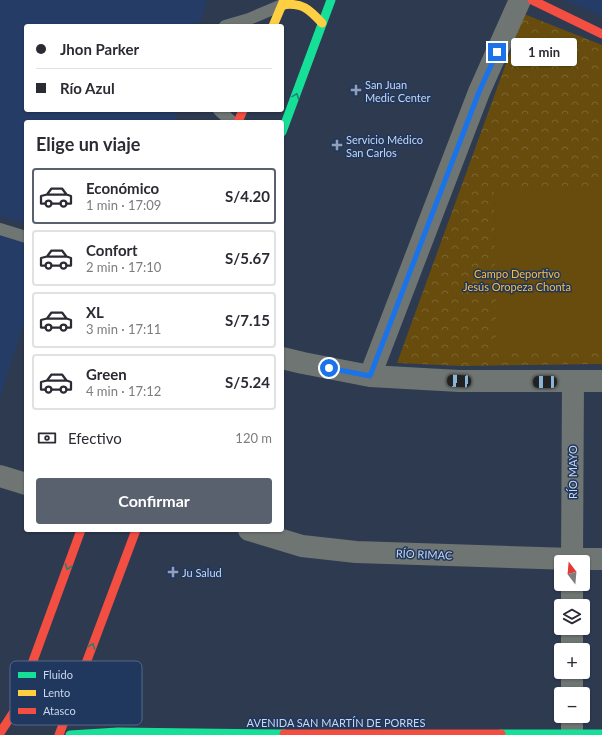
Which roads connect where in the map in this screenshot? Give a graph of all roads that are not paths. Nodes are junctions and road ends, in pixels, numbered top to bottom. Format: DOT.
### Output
graph roads {
  1 [pos="331,0"];
  2 [pos="520,0"];
  3 [pos="532,0"];
  4 [pos="283,2"];
  5 [pos="322,23"];
  6 [pos="232,24"];
  7 [pos="274,24"];
  8 [pos="602,34"];
  9 [pos="221,112"];
  10 [pos="230,120"];
  11 [pos="284,127"];
  12 [pos="0,229"];
  13 [pos="24,236"];
  14 [pos="284,358"];
  15 [pos="370,376"];
  16 [pos="602,381"];
  17 [pos="573,382"];
  18 [pos="0,476"];
  19 [pos="24,483"];
  20 [pos="80,532"];
  21 [pos="135,532"];
  22 [pos="256,532"];
  23 [pos="572,555"];
  24 [pos="602,559"];
  25 [pos="554,560"];
  26 [pos="590,560"];
  27 [pos="33,661"];
  28 [pos="86,661"];
  29 [pos="10,718"];
  30 [pos="572,723"];
  31 [pos="62,725"];
  32 [pos="0,733"];
  33 [pos="233,734"];
  34 [pos="602,734"];
  35 [pos="58,735"];
  36 [pos="70,735"];
  37 [pos="572,735"];
  1 -- 5 [label="main road"];
  2 -- 15 [label="street"];
  3 -- 8 [label="main road"];
  4 -- 5 [label="main road"];
  4 -- 6 [label="lane"];
  4 -- 7 [label="main road"];
  11 -- 5 [label="main road, one-way"];
  9 -- 10 [label="lane"];
  12 -- 13 [label="lane"];
  14 -- 15 [label="street"];
  15 -- 17 [label="street"];
  16 -- 17 [label="street"];
  17 -- 23 [label="street, RÍO MAYO"];
  18 -- 19 [label="street"];
  20 -- 27 [label="main road, one-way"];
  28 -- 21 [label="main road, one-way"];
  22 -- 25 [label="street, RÍO RIMAC"];
  24 -- 26 [label="street, RÍO RIMAC"];
  29 -- 32 [label="main road, one-way"];
  30 -- 37 [label="street"];
  35 -- 31 [label="main road, one-way"];
  33 -- 36 [label="main road, AVENIDA SAN MARTÍN DE PORRES"];
  33 -- 37 [label="main road, AVENIDA SAN MARTÍN DE PORRES"];
  34 -- 37 [label="main road, AVENIDA SAN MARTÍN DE PORRES"];
}
